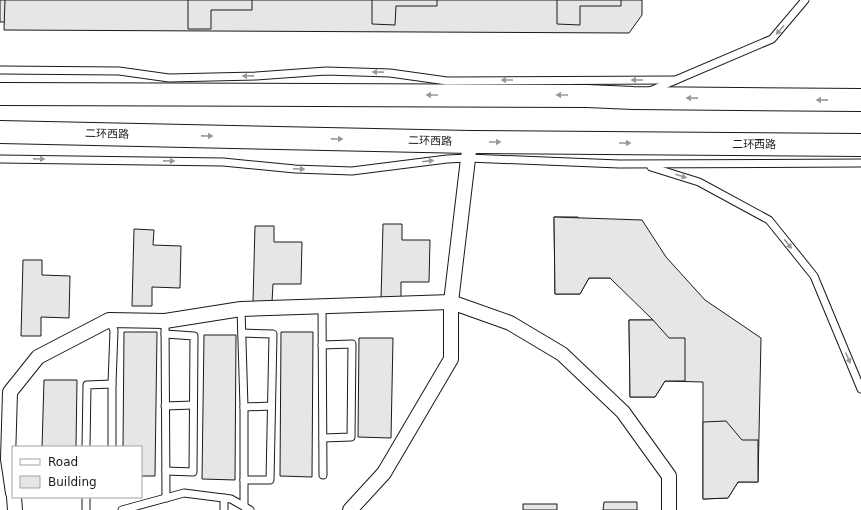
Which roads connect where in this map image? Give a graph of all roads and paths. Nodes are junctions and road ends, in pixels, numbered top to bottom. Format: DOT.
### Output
graph roads {
  1 [pos="805,0"];
  2 [pos="0,70"];
  3 [pos="676,80"];
  4 [pos="0,94"];
  5 [pos="633,98"];
  6 [pos="861,100"];
  7 [pos="0,132"];
  8 [pos="861,145"];
  9 [pos="469,150"];
  10 [pos="0,159"];
  11 [pos="861,163"];
  12 [pos="644,164"];
  13 [pos="451,302"];
  14 [pos="322,307"];
  15 [pos="241,309"];
  16 [pos="109,320"];
  17 [pos="165,327"];
  18 [pos="242,333"];
  19 [pos="322,345"];
  20 [pos="112,384"];
  21 [pos="861,388"];
  22 [pos="193,405"];
  23 [pos="165,406"];
  24 [pos="271,406"];
  25 [pos="244,407"];
  26 [pos="323,438"];
  27 [pos="86,446"];
  28 [pos="112,446"];
  29 [pos="166,471"];
  30 [pos="324,475"];
  31 [pos="244,480"];
  32 [pos="12,486"];
  33 [pos="14,498"];
  34 [pos="86,498"];
  35 [pos="166,498"];
  36 [pos="224,498"];
  37 [pos="146,507"];
  38 [pos="247,508"];
  39 [pos="15,510"];
  40 [pos="86,510"];
  41 [pos="122,510"];
  42 [pos="224,510"];
  43 [pos="350,510"];
  44 [pos="668,510"];
  1 -- 3 [label="lane, one-way"];
  3 -- 2 [label="lane, one-way"];
  3 -- 5 [label="lane"];
  5 -- 4 [label="highway, one-way"];
  6 -- 5 [label="highway, one-way"];
  7 -- 9 [label="highway, 二环西路, one-way"];
  9 -- 8 [label="highway, 二环西路, one-way"];
  10 -- 9 [label="lane, one-way"];
  9 -- 12 [label="lane"];
  9 -- 13 [label="street"];
  11 -- 12 [label="lane"];
  12 -- 21 [label="lane, one-way"];
  13 -- 14 [label="street"];
  13 -- 43 [label="street"];
  13 -- 44 [label="street"];
  14 -- 15 [label="street"];
  14 -- 19 [label="lane"];
  15 -- 17 [label="street"];
  15 -- 18 [label="lane"];
  16 -- 17 [label="street"];
  16 -- 20 [label="lane"];
  16 -- 32 [label="street"];
  17 -- 22 [label="lane"];
  17 -- 23 [label="lane"];
  18 -- 24 [label="lane"];
  18 -- 25 [label="lane"];
  19 -- 26 [label="lane"];
  19 -- 26 [label="lane"];
  20 -- 27 [label="lane"];
  20 -- 28 [label="lane"];
  22 -- 23 [label="lane"];
  22 -- 29 [label="lane"];
  23 -- 29 [label="lane"];
  24 -- 25 [label="lane"];
  24 -- 31 [label="lane"];
  25 -- 31 [label="lane"];
  26 -- 30 [label="lane"];
  29 -- 35 [label="lane"];
  31 -- 38 [label="lane"];
  33 -- 39 [label="street"];
  34 -- 40 [label="lane"];
  35 -- 36 [label="lane"];
  35 -- 37 [label="lane"];
  36 -- 38 [label="lane"];
  36 -- 42 [label="lane"];
  37 -- 41 [label="lane"];
}
